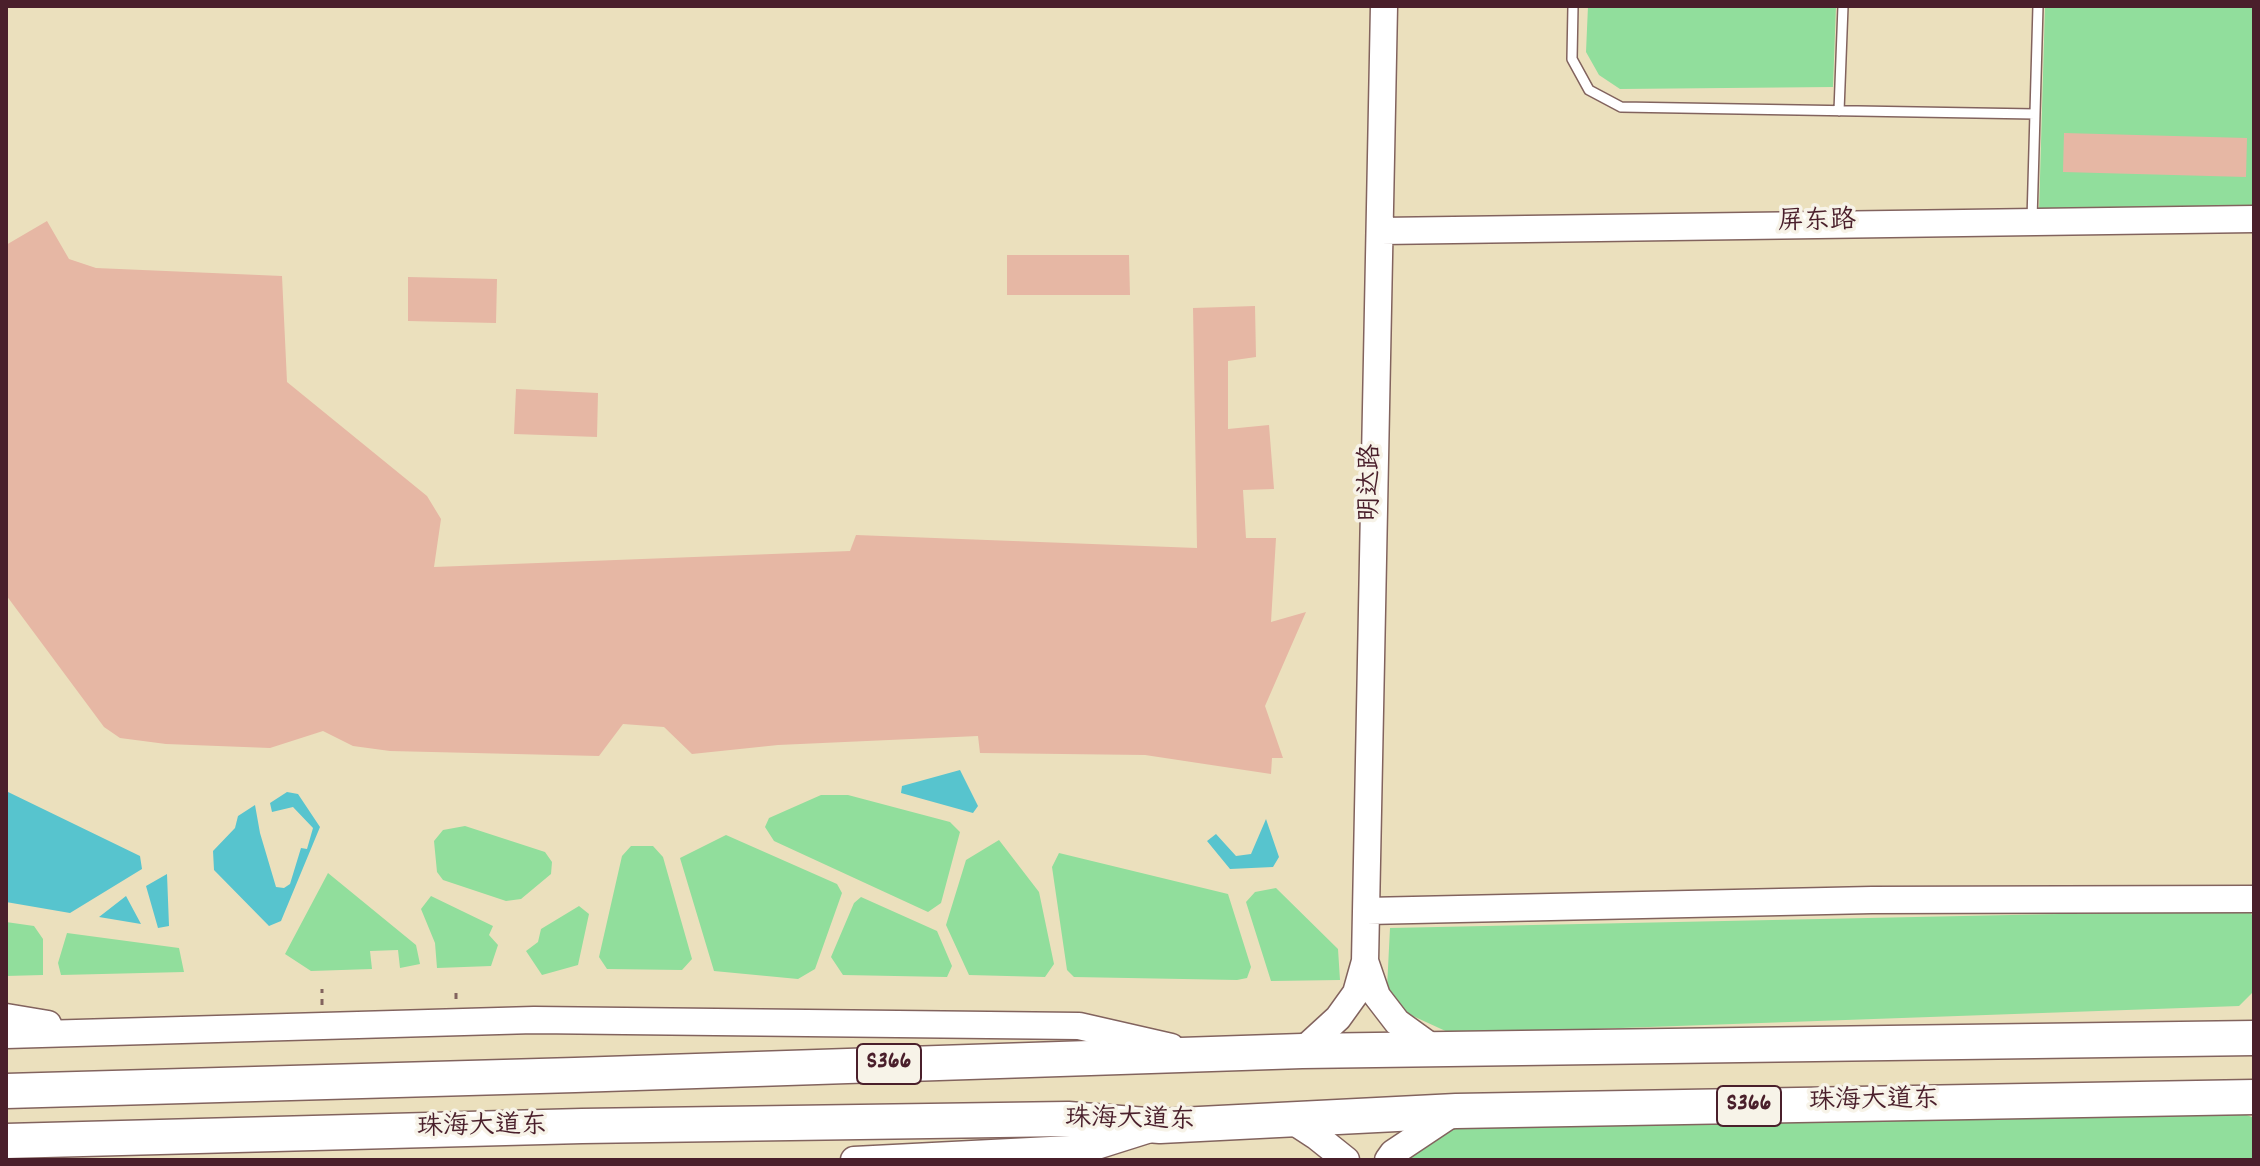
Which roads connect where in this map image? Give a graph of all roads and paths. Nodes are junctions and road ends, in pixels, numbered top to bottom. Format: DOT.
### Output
graph roads {
  1 [pos="1384,6"];
  2 [pos="1573,6"];
  3 [pos="1843,6"];
  4 [pos="2038,6"];
  5 [pos="1839,111"];
  6 [pos="2035,114"];
  7 [pos="2254,219"];
  8 [pos="2032,220"];
  9 [pos="1381,231"];
  10 [pos="2254,899"];
  11 [pos="1367,911"];
  12 [pos="1365,961"];
  13 [pos="6,1017"];
  14 [pos="2254,1022"];
  15 [pos="95,1033"];
  16 [pos="6,1035"];
  17 [pos="2254,1038"];
  18 [pos="2213,1039"];
  19 [pos="1433,1048"];
  20 [pos="1302,1051"];
  21 [pos="1202,1054"];
  22 [pos="6,1091"];
  23 [pos="2208,1097"];
  24 [pos="2254,1097"];
  25 [pos="2254,1110"];
  26 [pos="1456,1111"];
  27 [pos="1290,1119"];
  28 [pos="1160,1126"];
  29 [pos="6,1141"];
  30 [pos="854,1160"];
  31 [pos="1346,1160"];
  32 [pos="1388,1160"];
  1 -- 9 [label="street, 明达路"];
  2 -- 5 [label="lane"];
  3 -- 5 [label="lane"];
  4 -- 6 [label="lane"];
  5 -- 6 [label="lane"];
  6 -- 8 [label="lane"];
  7 -- 8 [label="street, 屏东路"];
  8 -- 9 [label="street, 屏东路"];
  9 -- 11 [label="street, 明达路"];
  10 -- 11 [label="street"];
  11 -- 12 [label="street, 明达路"];
  12 -- 19 [label="street, 明达路"];
  12 -- 20 [label="street, 明达路"];
  13 -- 15 [label="street"];
  14 -- 18 [label="highway"];
  15 -- 16 [label="street"];
  15 -- 21 [label="street"];
  17 -- 18 [label="highway, 珠海大道东 / S366"];
  18 -- 19 [label="highway, 珠海大道东 / S366"];
  19 -- 20 [label="highway, 珠海大道东 / S366"];
  20 -- 21 [label="highway, 珠海大道东 / S366"];
  21 -- 22 [label="highway, 珠海大道东 / S366"];
  23 -- 24 [label="highway, 珠海大道东 / S366"];
  23 -- 25 [label="highway"];
  23 -- 26 [label="highway, 珠海大道东 / S366"];
  26 -- 27 [label="highway, 珠海大道东 / S366"];
  26 -- 32 [label="street"];
  27 -- 28 [label="highway, 珠海大道东 / S366"];
  27 -- 31 [label="street"];
  28 -- 29 [label="highway, 珠海大道东 / S366"];
  28 -- 30 [label="street"];
}
